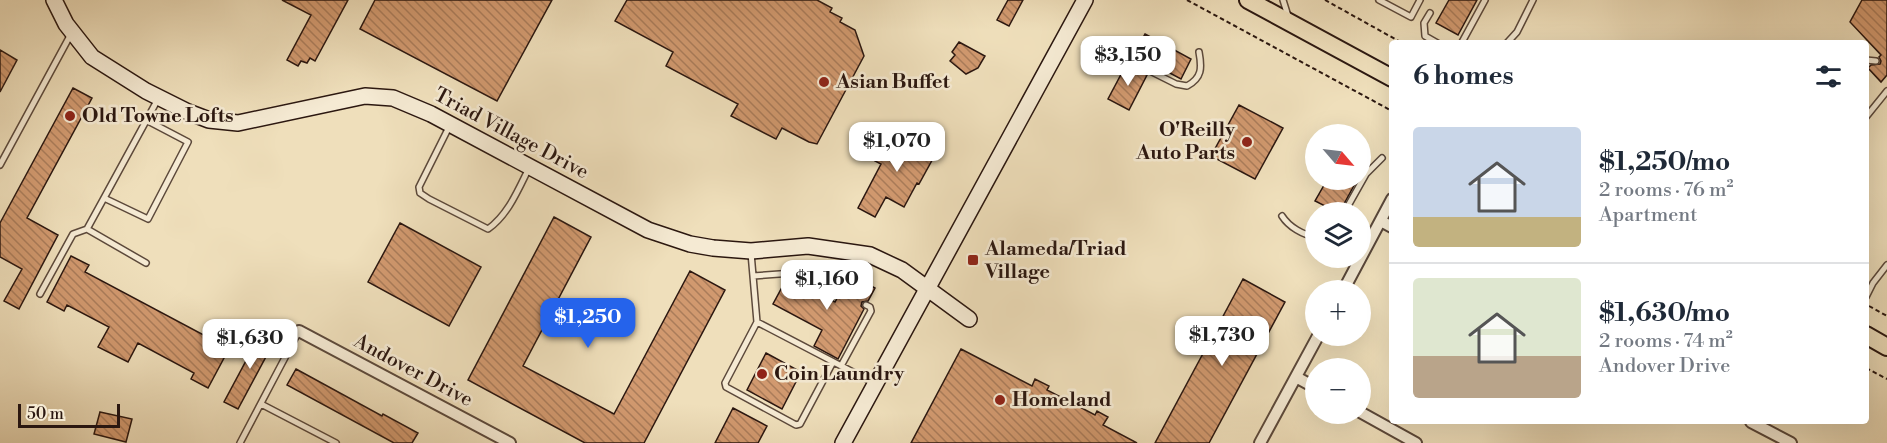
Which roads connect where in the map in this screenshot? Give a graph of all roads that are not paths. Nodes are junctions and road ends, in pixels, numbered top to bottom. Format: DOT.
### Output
graph roads {
  1 [pos="54,0"];
  2 [pos="1085,0"];
  3 [pos="1248,0"];
  4 [pos="1283,0"];
  5 [pos="1379,0"];
  6 [pos="1420,0"];
  7 [pos="1485,0"];
  8 [pos="1533,0"];
  9 [pos="1430,13"];
  10 [pos="1411,17"];
  11 [pos="1290,23"];
  12 [pos="1424,23"];
  13 [pos="72,33"];
  14 [pos="1432,40"];
  15 [pos="1463,40"];
  16 [pos="1510,40"];
  17 [pos="1122,44"];
  18 [pos="1199,52"];
  19 [pos="1869,60"];
  20 [pos="1876,61"];
  21 [pos="1389,76"];
  22 [pos="1887,91"];
  23 [pos="159,97"];
  24 [pos="1869,113"];
  25 [pos="146,120"];
  26 [pos="450,124"];
  27 [pos="1382,158"];
  28 [pos="0,165"];
  29 [pos="529,167"];
  30 [pos="104,198"];
  31 [pos="1350,202"];
  32 [pos="1389,206"];
  33 [pos="1282,216"];
  34 [pos="1381,221"];
  35 [pos="1389,225"];
  36 [pos="87,229"];
  37 [pos="1305,234"];
  38 [pos="751,251"];
  39 [pos="146,263"];
  40 [pos="1887,265"];
  41 [pos="753,276"];
  42 [pos="1348,280"];
  43 [pos="927,287"];
  44 [pos="841,291"];
  45 [pos="1869,291"];
  46 [pos="40,294"];
  47 [pos="868,306"];
  48 [pos="969,319"];
  49 [pos="757,322"];
  50 [pos="299,331"];
  51 [pos="1869,337"];
  52 [pos="1313,346"];
  53 [pos="1887,347"];
  54 [pos="833,362"];
  55 [pos="841,366"];
  56 [pos="1296,377"];
  57 [pos="1305,382"];
  58 [pos="876,384"];
  59 [pos="261,404"];
  60 [pos="1371,418"];
  61 [pos="1755,424"];
  62 [pos="495,440"];
  63 [pos="240,443"];
  64 [pos="336,443"];
  65 [pos="510,443"];
  66 [pos="843,443"];
  67 [pos="1260,443"];
  68 [pos="1416,443"];
  69 [pos="1791,443"];
  1 -- 13 [label="street, Triad Village Drive"];
  2 -- 43 [label="street"];
  3 -- 11 [label="main road"];
  4 -- 11 [label="lane"];
  5 -- 10 [label="lane"];
  6 -- 10 [label="lane"];
  7 -- 15 [label="lane"];
  8 -- 16 [label="lane"];
  9 -- 12 [label="lane"];
  10 -- 12 [label="lane"];
  11 -- 21 [label="main road"];
  12 -- 14 [label="lane"];
  13 -- 23 [label="street, Triad Village Drive"];
  13 -- 28 [label="lane"];
  17 -- 18 [label="lane"];
  19 -- 20 [label="lane"];
  22 -- 24 [label="lane"];
  23 -- 25 [label="lane"];
  23 -- 26 [label="street, Triad Village Drive"];
  25 -- 30 [label="lane"];
  25 -- 30 [label="lane"];
  26 -- 29 [label="street, Triad Village Drive"];
  26 -- 29 [label="lane"];
  27 -- 31 [label="lane"];
  29 -- 38 [label="street, Triad Village Drive"];
  30 -- 36 [label="lane"];
  32 -- 34 [label="street"];
  33 -- 37 [label="lane"];
  34 -- 35 [label="street"];
  34 -- 42 [label="street"];
  36 -- 39 [label="lane"];
  36 -- 46 [label="lane"];
  38 -- 41 [label="lane"];
  38 -- 43 [label="street, Triad Village Drive"];
  40 -- 45 [label="lane"];
  41 -- 44 [label="lane"];
  41 -- 49 [label="lane"];
  43 -- 48 [label="street, Triad Village Drive"];
  43 -- 58 [label="street"];
  47 -- 55 [label="lane"];
  49 -- 54 [label="lane"];
  49 -- 54 [label="lane"];
  50 -- 59 [label="lane"];
  50 -- 62 [label="street, Andover Drive"];
  51 -- 53 [label="main road"];
  52 -- 56 [label="street"];
  54 -- 55 [label="lane"];
  55 -- 58 [label="lane"];
  56 -- 57 [label="street"];
  56 -- 67 [label="street"];
  58 -- 66 [label="street"];
  59 -- 63 [label="lane"];
  59 -- 64 [label="lane"];
  60 -- 68 [label="street"];
  61 -- 69 [label="street"];
  62 -- 65 [label="street, Andover Drive"];
}
